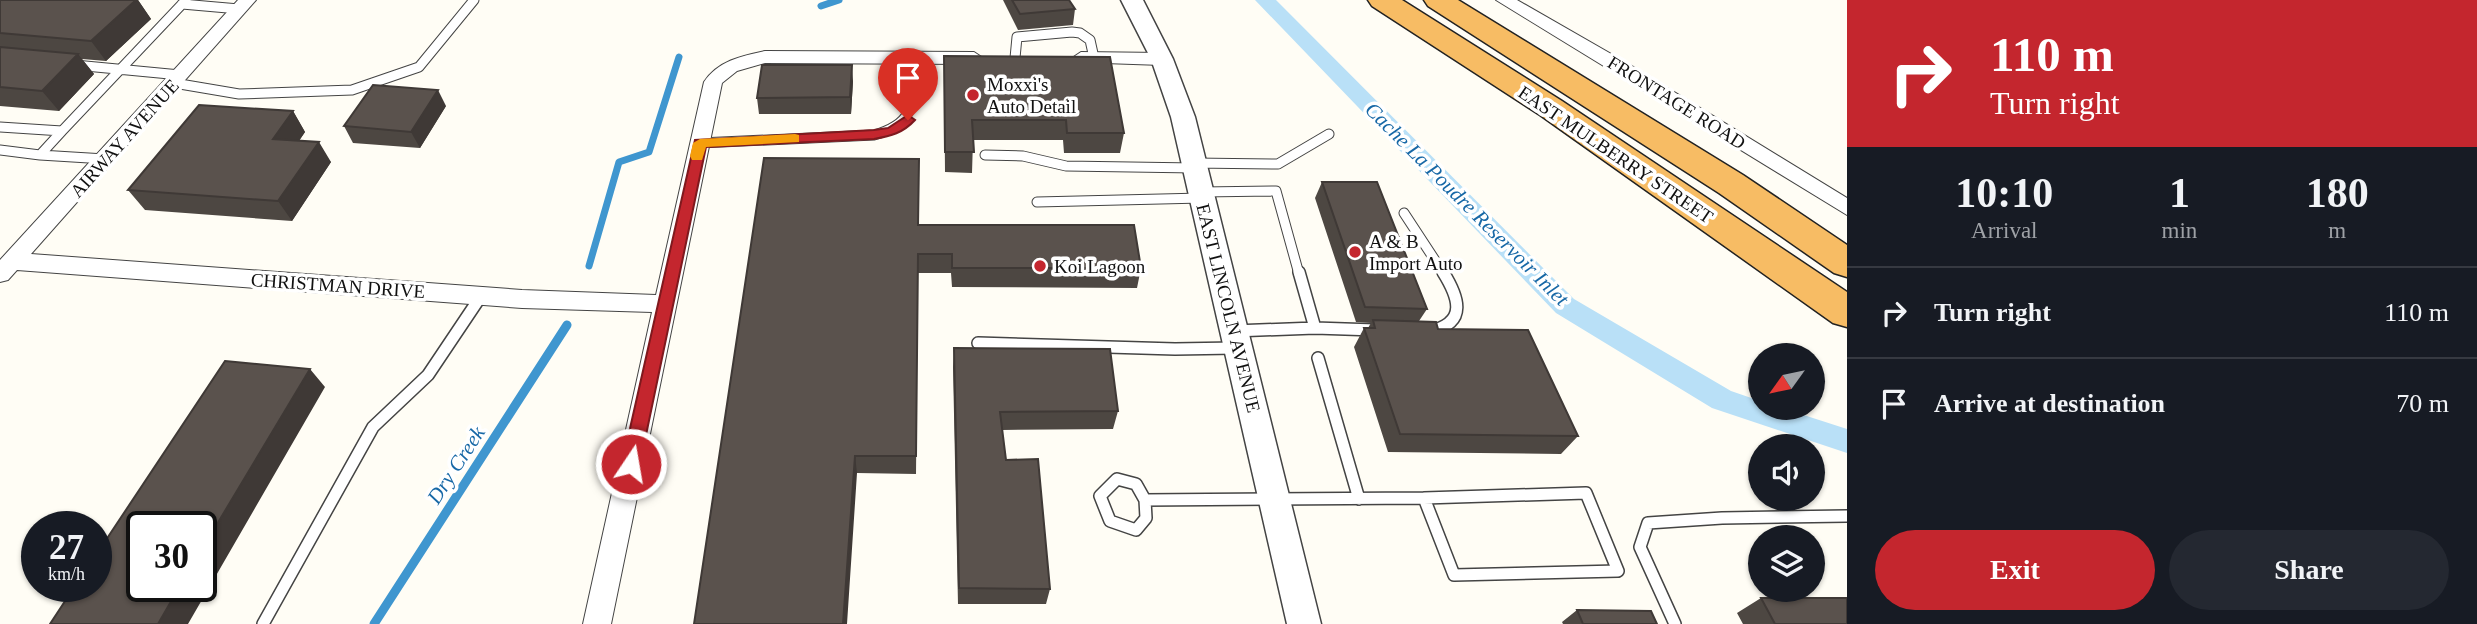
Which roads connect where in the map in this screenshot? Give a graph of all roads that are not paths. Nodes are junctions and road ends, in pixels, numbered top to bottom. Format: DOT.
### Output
graph roads {
  1 [pos="474,0"];
  2 [pos="1132,0"];
  3 [pos="1382,0"];
  4 [pos="1438,0"];
  5 [pos="1505,0"];
  6 [pos="184,2"];
  7 [pos="243,5"];
  8 [pos="914,58"];
  9 [pos="1009,58"];
  10 [pos="1068,58"];
  11 [pos="1094,58"];
  12 [pos="1162,59"];
  13 [pos="67,64"];
  14 [pos="733,65"];
  15 [pos="121,69"];
  16 [pos="177,79"];
  17 [pos="0,127"];
  18 [pos="62,131"];
  19 [pos="1329,134"];
  20 [pos="700,143"];
  21 [pos="0,150"];
  22 [pos="40,155"];
  23 [pos="985,155"];
  24 [pos="105,159"];
  25 [pos="1198,180"];
  26 [pos="1037,202"];
  27 [pos="1847,208"];
  28 [pos="1404,213"];
  29 [pos="1847,263"];
  30 [pos="6,268"];
  31 [pos="481,296"];
  32 [pos="665,304"];
  33 [pos="1847,312"];
  34 [pos="1315,328"];
  35 [pos="1383,331"];
  36 [pos="1421,331"];
  37 [pos="1236,339"];
  38 [pos="978,343"];
  39 [pos="1318,358"];
  40 [pos="1424,498"];
  41 [pos="1359,499"];
  42 [pos="1145,500"];
  43 [pos="1275,500"];
  44 [pos="1847,516"];
  45 [pos="264,624"];
  46 [pos="597,624"];
  47 [pos="1304,624"];
  48 [pos="1675,624"];
  1 -- 16 [label="lane"];
  2 -- 12 [label="street, EAST LINCOLN AVENUE"];
  3 -- 33 [label="highway, EAST MULBERRY STREET"];
  4 -- 29 [label="highway, EAST MULBERRY STREET"];
  5 -- 27 [label="street, FRONTAGE ROAD"];
  6 -- 7 [label="lane"];
  6 -- 15 [label="lane"];
  7 -- 16 [label="street, AIRWAY AVENUE"];
  8 -- 9 [label="street"];
  8 -- 14 [label="street"];
  8 -- 20 [label="lane"];
  9 -- 11 [label="lane"];
  10 -- 11 [label="street"];
  11 -- 12 [label="street"];
  12 -- 25 [label="street, EAST LINCOLN AVENUE"];
  13 -- 15 [label="lane"];
  14 -- 20 [label="street"];
  15 -- 16 [label="lane"];
  15 -- 18 [label="lane"];
  16 -- 24 [label="street, AIRWAY AVENUE"];
  17 -- 18 [label="lane"];
  18 -- 22 [label="lane"];
  19 -- 25 [label="lane"];
  20 -- 32 [label="street"];
  21 -- 22 [label="lane"];
  22 -- 24 [label="lane"];
  23 -- 25 [label="lane"];
  24 -- 30 [label="street, AIRWAY AVENUE"];
  25 -- 26 [label="lane"];
  25 -- 34 [label="lane"];
  25 -- 37 [label="street, EAST LINCOLN AVENUE"];
  28 -- 36 [label="lane"];
  30 -- 31 [label="street, CHRISTMAN DRIVE"];
  31 -- 32 [label="street, CHRISTMAN DRIVE"];
  31 -- 45 [label="lane"];
  32 -- 46 [label="street"];
  34 -- 35 [label="lane"];
  34 -- 37 [label="lane"];
  37 -- 38 [label="lane"];
  37 -- 43 [label="street, EAST LINCOLN AVENUE"];
  39 -- 41 [label="lane"];
  40 -- 40 [label="lane"];
  40 -- 41 [label="lane"];
  41 -- 43 [label="lane"];
  42 -- 43 [label="lane"];
  43 -- 47 [label="street, EAST LINCOLN AVENUE"];
  44 -- 48 [label="lane"];
}
